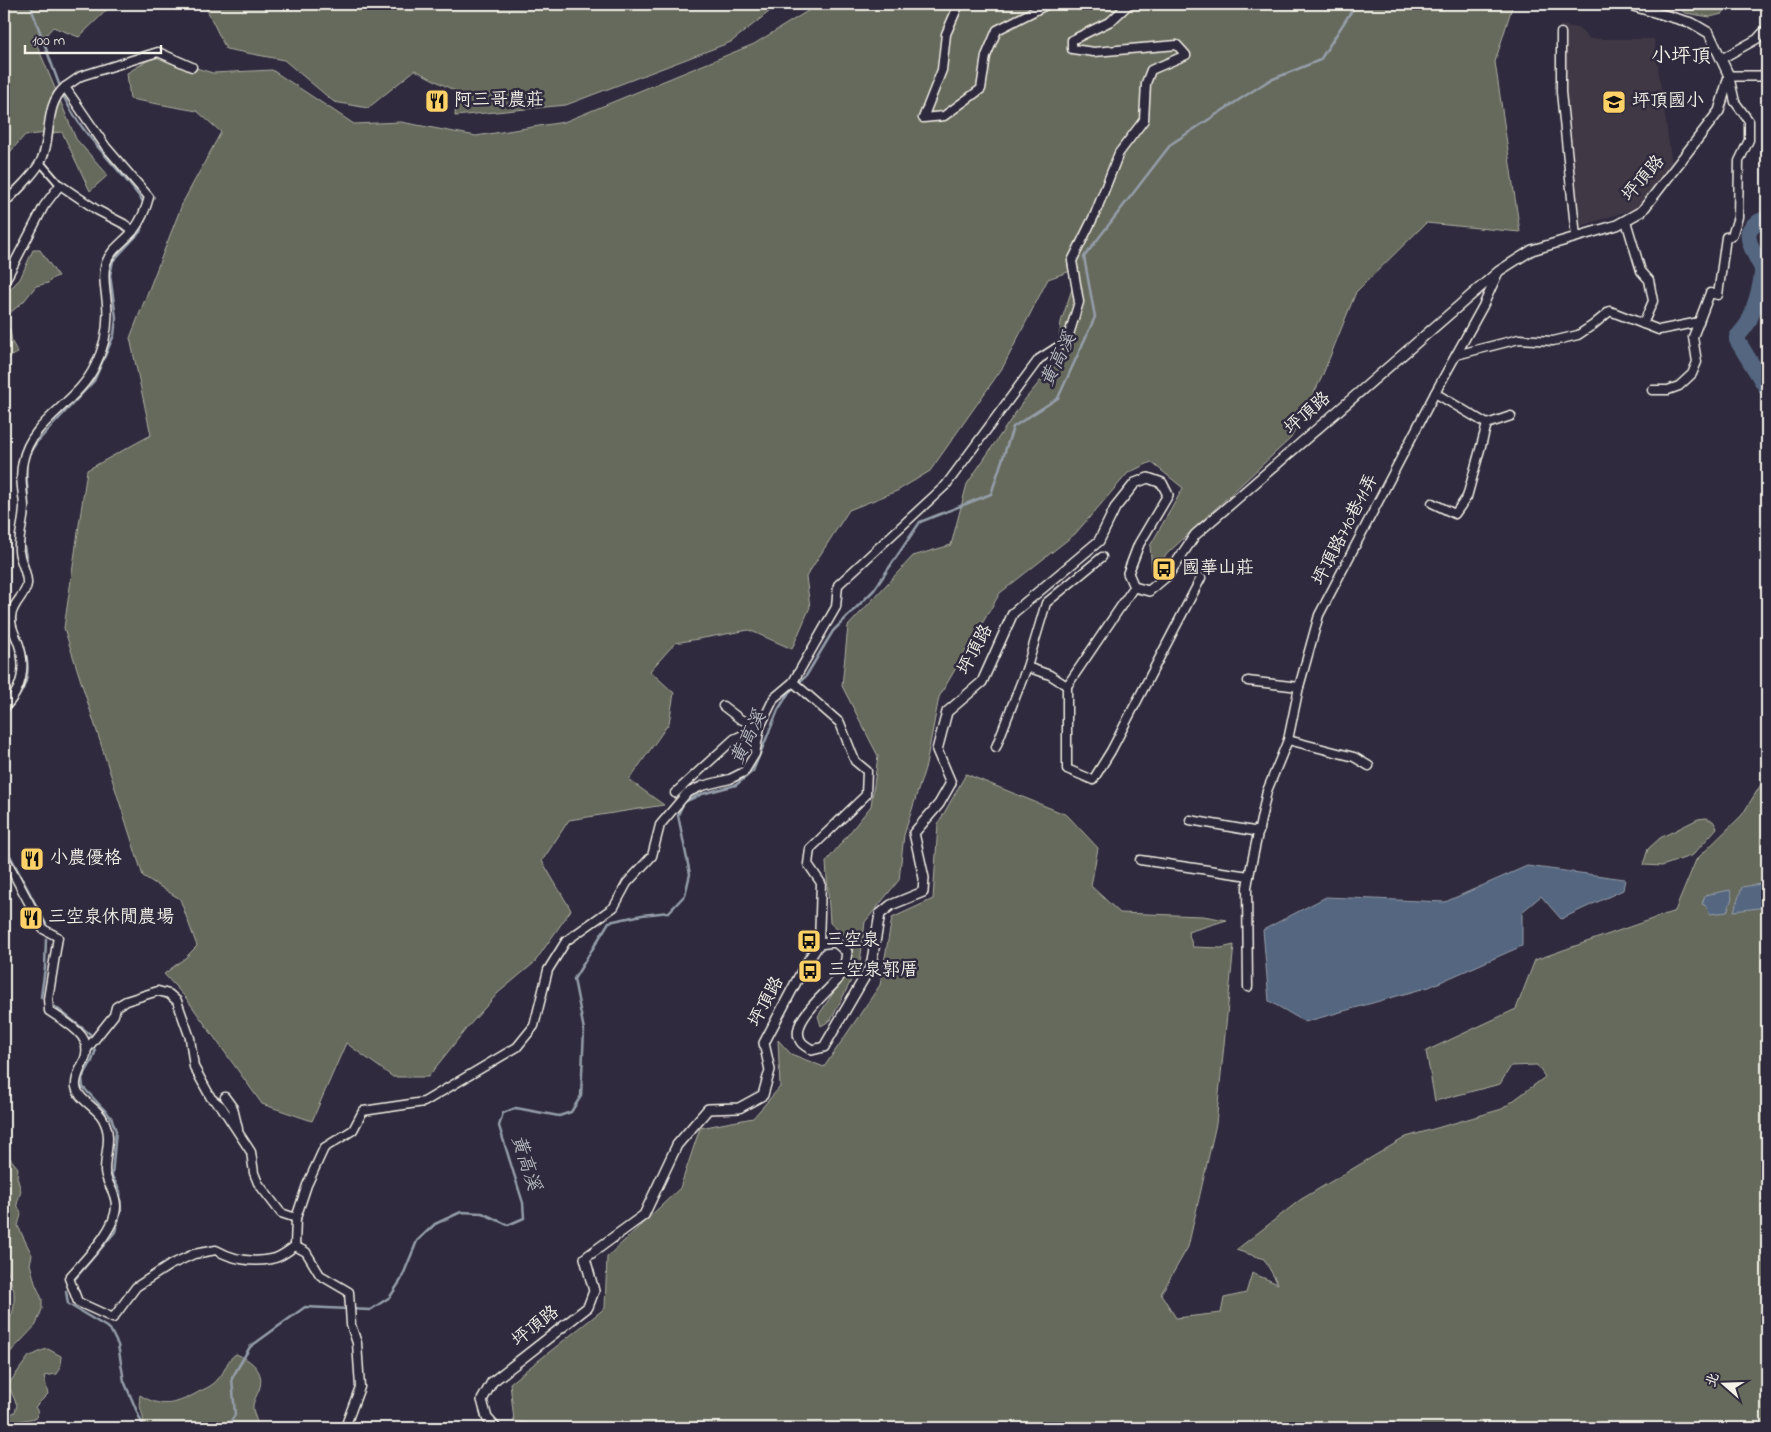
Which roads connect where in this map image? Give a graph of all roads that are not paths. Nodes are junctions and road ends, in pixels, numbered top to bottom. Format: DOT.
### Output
graph roads {
  1 [pos="959,4"];
  2 [pos="1048,4"];
  3 [pos="1129,4"];
  4 [pos="1626,4"];
  5 [pos="1767,28"];
  6 [pos="1561,33"];
  7 [pos="1722,59"];
  8 [pos="192,67"];
  9 [pos="1729,76"];
  10 [pos="1767,76"];
  11 [pos="66,87"];
  12 [pos="40,162"];
  13 [pos="60,185"];
  14 [pos="4,203"];
  15 [pos="1626,221"];
  16 [pos="132,231"];
  17 [pos="1576,237"];
  18 [pos="1499,271"];
  19 [pos="4,283"];
  20 [pos="1476,290"];
  21 [pos="1483,306"];
  22 [pos="1699,322"];
  23 [pos="1644,324"];
  24 [pos="1456,355"];
  25 [pos="1652,390"];
  26 [pos="1435,393"];
  27 [pos="1511,416"];
  28 [pos="1486,424"];
  29 [pos="1432,503"];
  30 [pos="1102,557"];
  31 [pos="1201,578"];
  32 [pos="1134,587"];
  33 [pos="1027,667"];
  34 [pos="1248,681"];
  35 [pos="793,682"];
  36 [pos="1067,686"];
  37 [pos="1299,687"];
  38 [pos="723,706"];
  39 [pos="4,708"];
  40 [pos="760,727"];
  41 [pos="1288,740"];
  42 [pos="996,747"];
  43 [pos="1369,766"];
  44 [pos="675,793"];
  45 [pos="1190,820"];
  46 [pos="1259,832"];
  47 [pos="4,856"];
  48 [pos="1140,860"];
  49 [pos="1249,876"];
  50 [pos="819,944"];
  51 [pos="1248,987"];
  52 [pos="87,1049"];
  53 [pos="225,1097"];
  54 [pos="240,1136"];
  55 [pos="296,1218"];
  56 [pos="296,1246"];
  57 [pos="348,1428"];
  58 [pos="496,1428"];
  1 -- 2 [label="street"];
  3 -- 35 [label="street"];
  4 -- 7 [label="street"];
  5 -- 7 [label="street"];
  6 -- 17 [label="street"];
  7 -- 9 [label="street"];
  8 -- 11 [label="street"];
  9 -- 10 [label="street"];
  9 -- 15 [label="street, 坪頂路"];
  9 -- 22 [label="street"];
  11 -- 12 [label="street"];
  11 -- 16 [label="street"];
  12 -- 13 [label="street"];
  12 -- 14 [label="street"];
  13 -- 16 [label="street"];
  13 -- 19 [label="street"];
  15 -- 17 [label="street, 坪頂路"];
  15 -- 23 [label="street"];
  16 -- 39 [label="street"];
  17 -- 18 [label="street, 坪頂路"];
  18 -- 20 [label="street, 坪頂路"];
  18 -- 21 [label="street, 坪頂路710巷11弄"];
  20 -- 21 [label="street"];
  20 -- 32 [label="street, 坪頂路"];
  21 -- 24 [label="street, 坪頂路710巷11弄"];
  22 -- 23 [label="street"];
  22 -- 25 [label="street"];
  23 -- 24 [label="street"];
  24 -- 26 [label="street, 坪頂路710巷11弄"];
  26 -- 28 [label="street"];
  26 -- 37 [label="street, 坪頂路710巷11弄"];
  27 -- 28 [label="street"];
  28 -- 29 [label="street"];
  30 -- 33 [label="street"];
  31 -- 36 [label="street"];
  32 -- 36 [label="street"];
  32 -- 50 [label="street, 坪頂路"];
  33 -- 36 [label="street"];
  33 -- 42 [label="street"];
  34 -- 37 [label="street"];
  35 -- 40 [label="street"];
  35 -- 50 [label="street"];
  37 -- 41 [label="street, 坪頂路710巷11弄"];
  38 -- 40 [label="street"];
  40 -- 44 [label="street"];
  40 -- 55 [label="street"];
  41 -- 43 [label="street"];
  41 -- 46 [label="street, 坪頂路710巷11弄"];
  45 -- 46 [label="street"];
  46 -- 49 [label="street, 坪頂路710巷11弄"];
  47 -- 52 [label="street"];
  48 -- 49 [label="street"];
  49 -- 51 [label="street, 坪頂路710巷11弄"];
  50 -- 58 [label="street, 坪頂路"];
  52 -- 54 [label="street"];
  52 -- 56 [label="street"];
  53 -- 54 [label="street"];
  54 -- 55 [label="street"];
  55 -- 56 [label="street"];
  56 -- 57 [label="street"];
}
